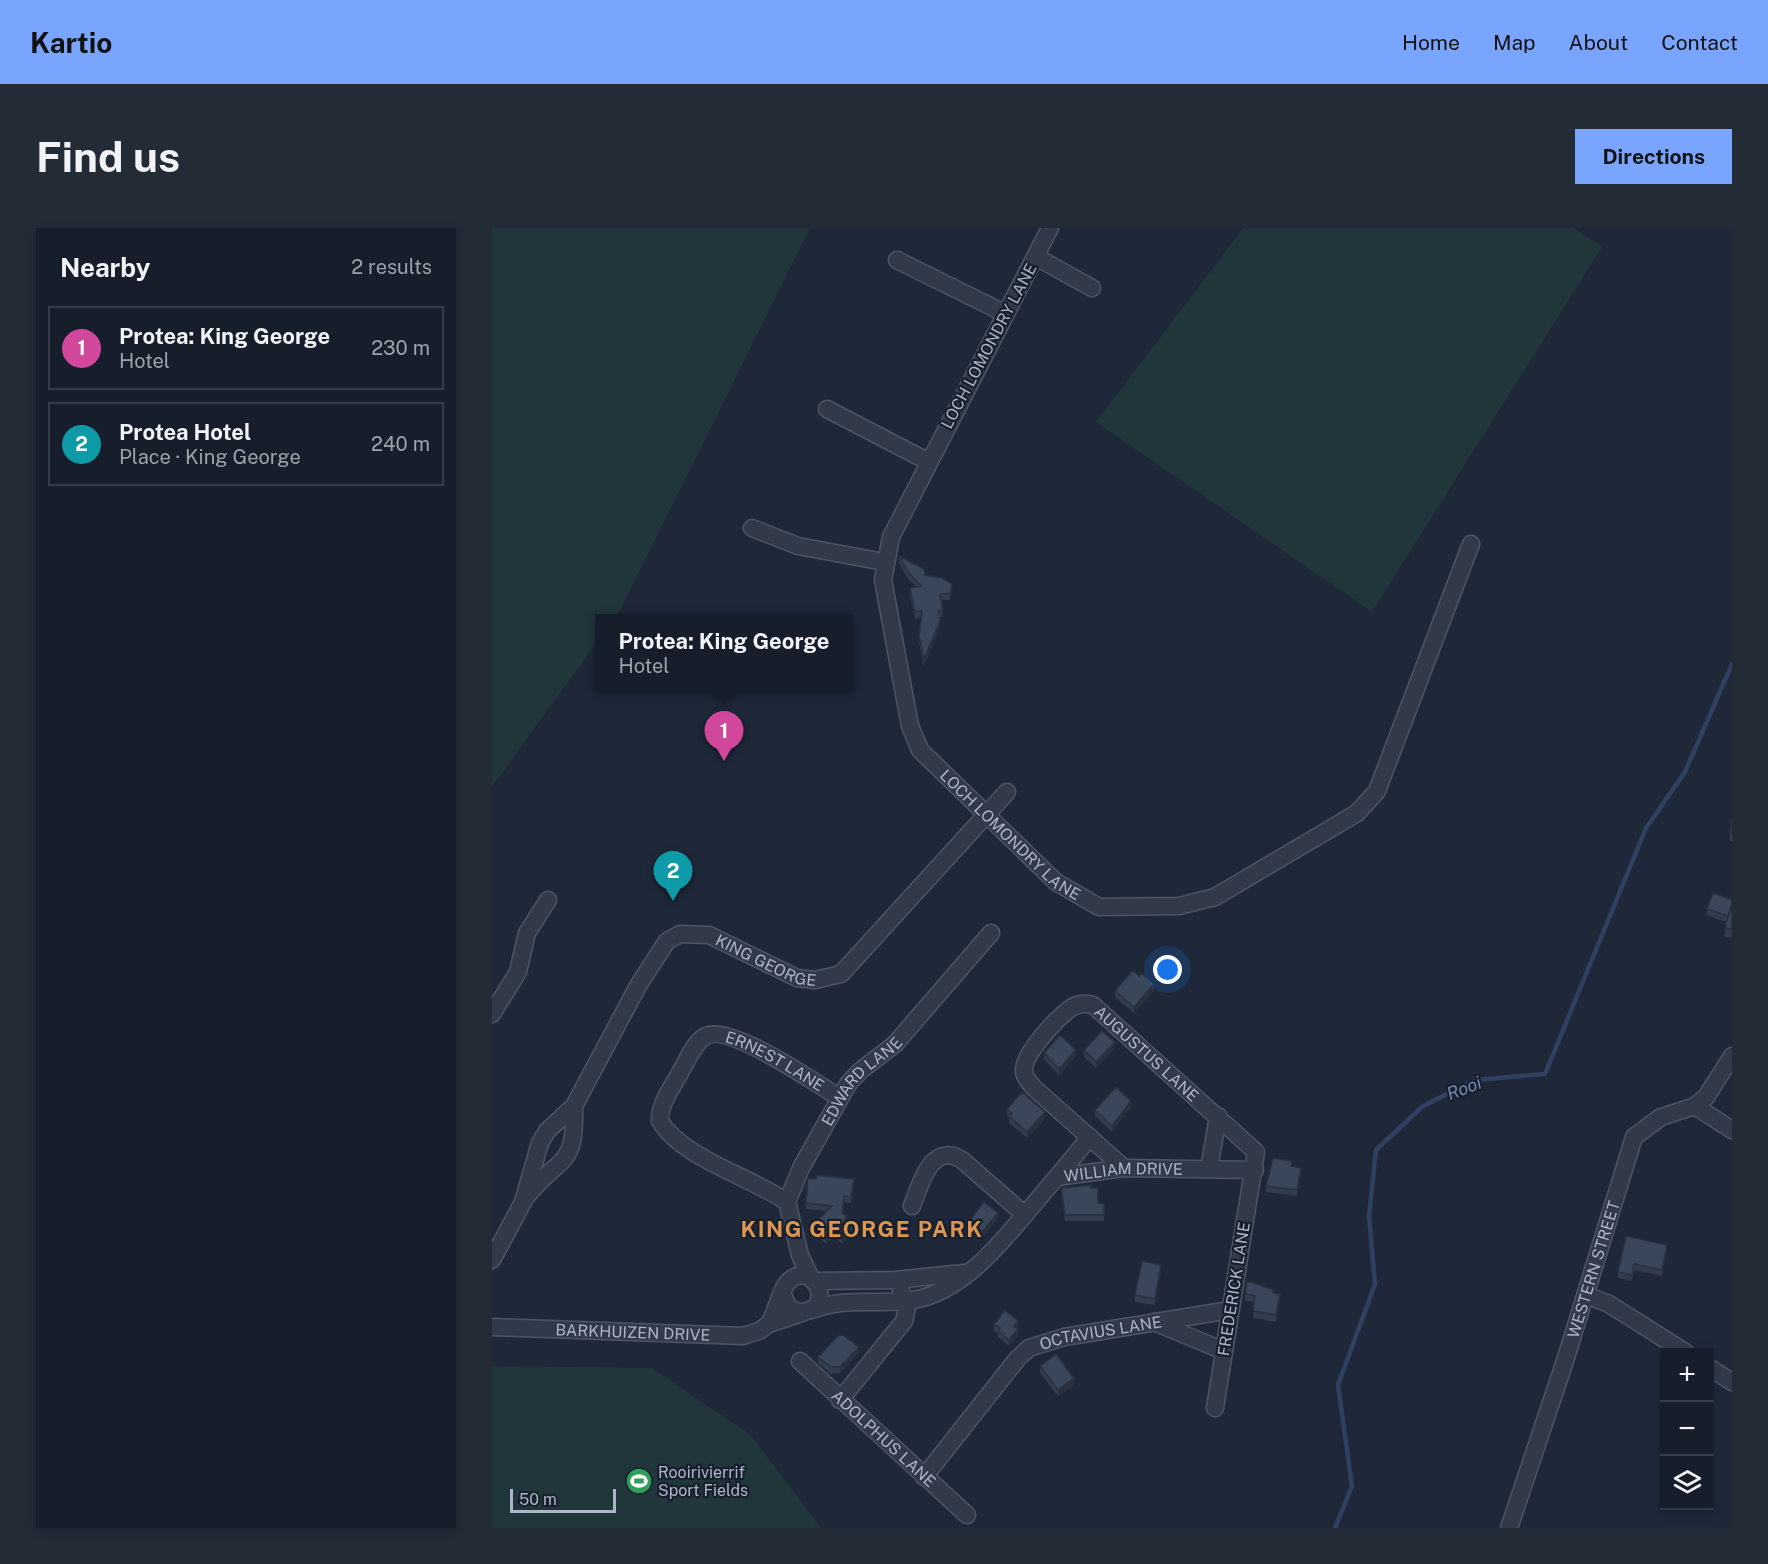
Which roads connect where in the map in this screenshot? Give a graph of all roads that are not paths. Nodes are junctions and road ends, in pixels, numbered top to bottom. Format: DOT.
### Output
graph roads {
  1 [pos="1050,228"];
  2 [pos="1036,257"];
  3 [pos="897,260"];
  4 [pos="1092,288"];
  5 [pos="1006,314"];
  6 [pos="827,409"];
  7 [pos="929,462"];
  8 [pos="752,528"];
  9 [pos="1471,544"];
  10 [pos="884,562"];
  11 [pos="1007,792"];
  12 [pos="987,813"];
  13 [pos="548,900"];
  14 [pos="991,933"];
  15 [pos="492,1014"];
  16 [pos="1732,1056"];
  17 [pos="840,1098"];
  18 [pos="573,1106"];
  19 [pos="1695,1106"];
  20 [pos="1218,1116"];
  21 [pos="1732,1130"];
  22 [pos="1090,1137"];
  23 [pos="1124,1168"];
  24 [pos="1209,1169"];
  25 [pos="1255,1170"];
  26 [pos="1058,1177"];
  27 [pos="523,1202"];
  28 [pos="787,1202"];
  29 [pos="912,1206"];
  30 [pos="1024,1214"];
  31 [pos="800,1255"];
  32 [pos="492,1260"];
  33 [pos="972,1272"];
  34 [pos="813,1280"];
  35 [pos="895,1280"];
  36 [pos="786,1287"];
  37 [pos="1586,1295"];
  38 [pos="906,1301"];
  39 [pos="1230,1310"];
  40 [pos="807,1312"];
  41 [pos="1154,1322"];
  42 [pos="769,1323"];
  43 [pos="492,1327"];
  44 [pos="1677,1348"];
  45 [pos="1224,1351"];
  46 [pos="800,1361"];
  47 [pos="1714,1371"];
  48 [pos="1732,1382"];
  49 [pos="840,1400"];
  50 [pos="1215,1408"];
  51 [pos="924,1478"];
  52 [pos="967,1515"];
  53 [pos="1509,1528"];
  1 -- 2 [label="street, LOCH LOMONDRY LANE"];
  2 -- 4 [label="street"];
  2 -- 5 [label="street, LOCH LOMONDRY LANE"];
  3 -- 5 [label="street"];
  5 -- 7 [label="street, LOCH LOMONDRY LANE"];
  6 -- 7 [label="street"];
  7 -- 10 [label="street, LOCH LOMONDRY LANE"];
  8 -- 10 [label="street"];
  9 -- 12 [label="street, LOCH LOMONDRY LANE"];
  10 -- 12 [label="street, LOCH LOMONDRY LANE"];
  11 -- 12 [label="street, KING GEORGE"];
  12 -- 18 [label="street, KING GEORGE"];
  13 -- 15 [label="street"];
  14 -- 17 [label="street, EDWARD LANE"];
  16 -- 19 [label="street"];
  17 -- 28 [label="street, EDWARD LANE"];
  17 -- 28 [label="street, ERNEST LANE"];
  18 -- 27 [label="street, KING GEORGE"];
  18 -- 27 [label="street, KING GEORGE"];
  19 -- 21 [label="street"];
  19 -- 37 [label="street, WESTERN STREET"];
  20 -- 22 [label="street, AUGUSTUS LANE"];
  20 -- 24 [label="street"];
  20 -- 25 [label="street, AUGUSTUS LANE"];
  22 -- 23 [label="street, AUGUSTUS LANE"];
  22 -- 26 [label="street"];
  23 -- 24 [label="street, WILLIAM DRIVE"];
  23 -- 26 [label="street, WILLIAM DRIVE"];
  24 -- 25 [label="street, WILLIAM DRIVE"];
  25 -- 39 [label="street, FREDERICK LANE"];
  26 -- 30 [label="street, WILLIAM DRIVE"];
  27 -- 32 [label="street, KING GEORGE"];
  28 -- 31 [label="street"];
  29 -- 30 [label="street"];
  30 -- 33 [label="street, WILLIAM DRIVE"];
  31 -- 34 [label="street"];
  31 -- 36 [label="street"];
  33 -- 35 [label="street"];
  33 -- 38 [label="street, WILLIAM DRIVE"];
  34 -- 35 [label="street"];
  34 -- 36 [label="street"];
  34 -- 40 [label="street"];
  35 -- 38 [label="street"];
  36 -- 40 [label="street"];
  36 -- 42 [label="street"];
  37 -- 44 [label="street"];
  37 -- 53 [label="street, WESTERN STREET"];
  38 -- 40 [label="street, WILLIAM DRIVE"];
  38 -- 49 [label="street"];
  39 -- 41 [label="street, OCTAVIUS LANE"];
  39 -- 45 [label="street, FREDERICK LANE"];
  40 -- 42 [label="street, BARKHUIZEN DRIVE"];
  41 -- 45 [label="street"];
  41 -- 51 [label="street, OCTAVIUS LANE"];
  42 -- 43 [label="street, BARKHUIZEN DRIVE"];
  45 -- 50 [label="street, FREDERICK LANE"];
  46 -- 49 [label="street, ADOLPHUS LANE"];
  47 -- 48 [label="street"];
  49 -- 51 [label="street, ADOLPHUS LANE"];
  51 -- 52 [label="street, ADOLPHUS LANE"];
}
